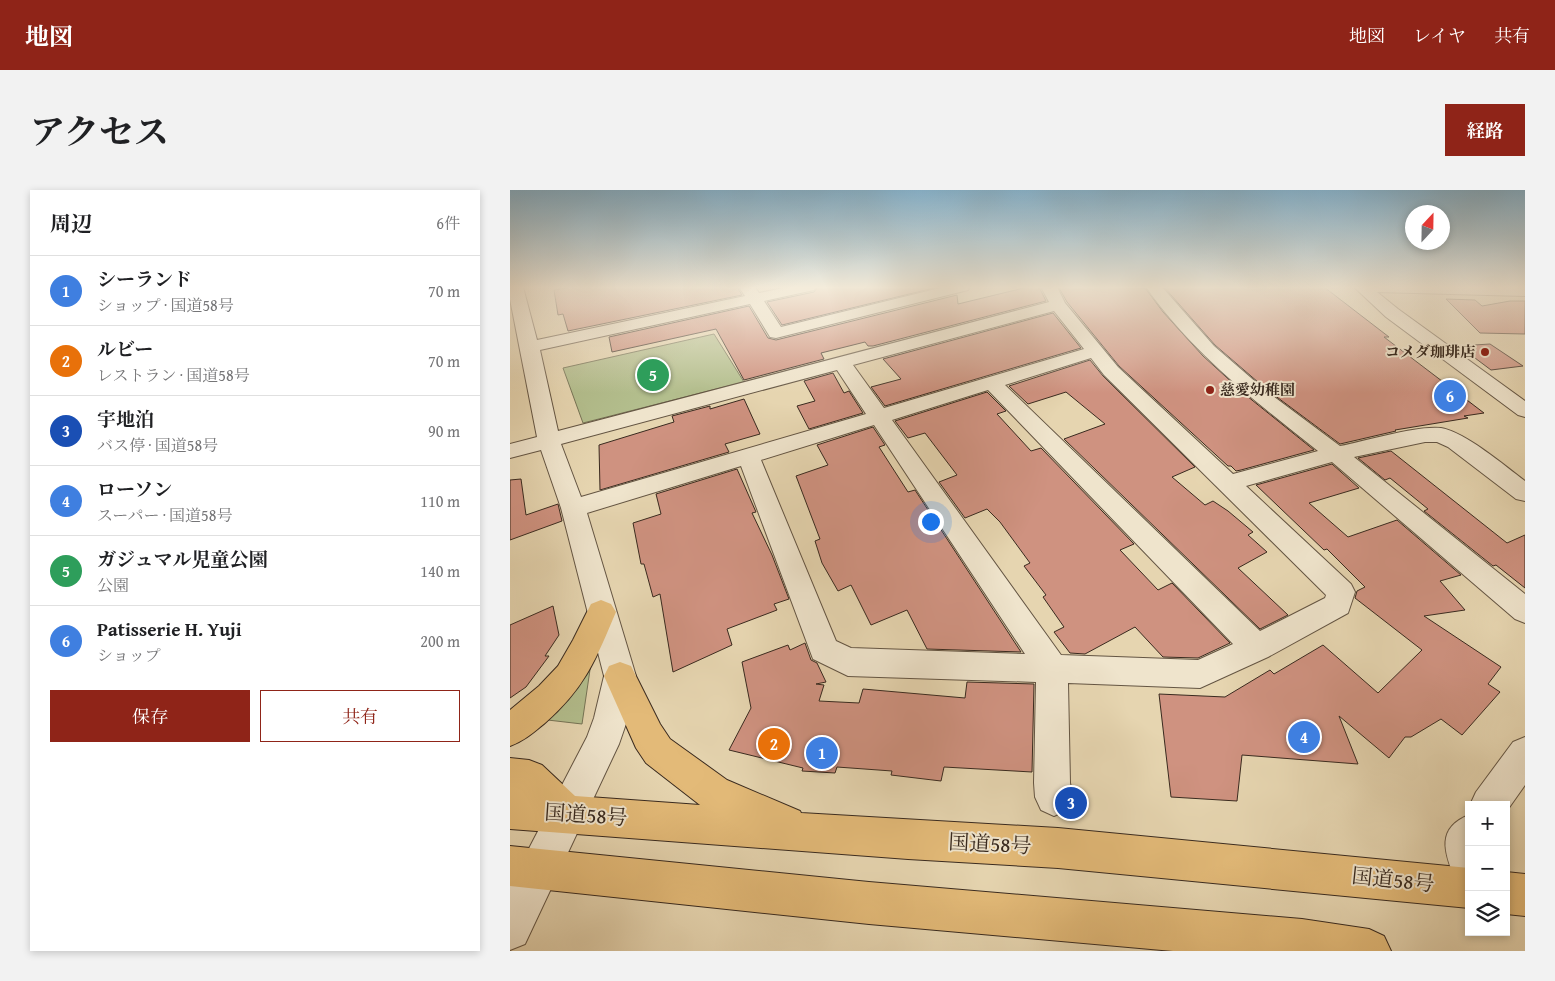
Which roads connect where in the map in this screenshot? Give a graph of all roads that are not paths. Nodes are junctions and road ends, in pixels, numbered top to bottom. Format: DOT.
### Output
graph roads {
  1 [pos="524,323"];
  2 [pos="628,323"];
  3 [pos="770,323"];
  4 [pos="818,323"];
  5 [pos="970,323"];
  6 [pos="1074,323"];
  7 [pos="1184,323"];
  8 [pos="1405,323"];
  9 [pos="530,347"];
  10 [pos="1095,351"];
  11 [pos="842,363"];
  12 [pos="992,383"];
  13 [pos="1525,412"];
  14 [pos="880,417"];
  15 [pos="549,440"];
  16 [pos="510,451"];
  17 [pos="1336,454"];
  18 [pos="748,455"];
  19 [pos="1228,483"];
  20 [pos="1525,493"];
  21 [pos="573,508"];
  22 [pos="1525,611"];
  23 [pos="602,612"];
  24 [pos="1257,648"];
  25 [pos="1052,668"];
  26 [pos="620,676"];
  27 [pos="510,730"];
  28 [pos="1525,754"];
  29 [pos="510,776"];
  30 [pos="1054,797"];
  31 [pos="1492,801"];
  32 [pos="510,810"];
  33 [pos="567,814"];
  34 [pos="807,833"];
  35 [pos="520,872"];
  36 [pos="1465,888"];
  37 [pos="1510,893"];
  38 [pos="1525,895"];
  39 [pos="510,930"];
  40 [pos="1306,946"];
  41 [pos="1369,951"];
  1 -- 9 [label="street"];
  2 -- 9 [label="street"];
  3 -- 4 [label="street"];
  5 -- 11 [label="street"];
  6 -- 10 [label="street"];
  7 -- 17 [label="street"];
  8 -- 13 [label="street"];
  9 -- 15 [label="street"];
  10 -- 12 [label="street"];
  10 -- 19 [label="street"];
  11 -- 14 [label="street"];
  11 -- 15 [label="street"];
  12 -- 14 [label="street"];
  12 -- 24 [label="street"];
  14 -- 18 [label="street"];
  14 -- 25 [label="street"];
  15 -- 16 [label="street"];
  15 -- 21 [label="street"];
  17 -- 19 [label="street"];
  17 -- 20 [label="street"];
  17 -- 22 [label="street"];
  18 -- 21 [label="street"];
  18 -- 25 [label="street"];
  19 -- 24 [label="street"];
  21 -- 23 [label="street"];
  23 -- 26 [label="street"];
  23 -- 27 [label="highway"];
  24 -- 25 [label="street"];
  25 -- 30 [label="street"];
  26 -- 33 [label="street"];
  26 -- 34 [label="highway"];
  28 -- 31 [label="street"];
  29 -- 33 [label="highway"];
  32 -- 33 [label="highway, 国道58号"];
  33 -- 34 [label="highway, 国道58号"];
  33 -- 35 [label="street"];
  34 -- 36 [label="highway, 国道58号"];
  35 -- 39 [label="street"];
  35 -- 40 [label="highway"];
  37 -- 38 [label="highway"];
  40 -- 41 [label="highway"];
}
